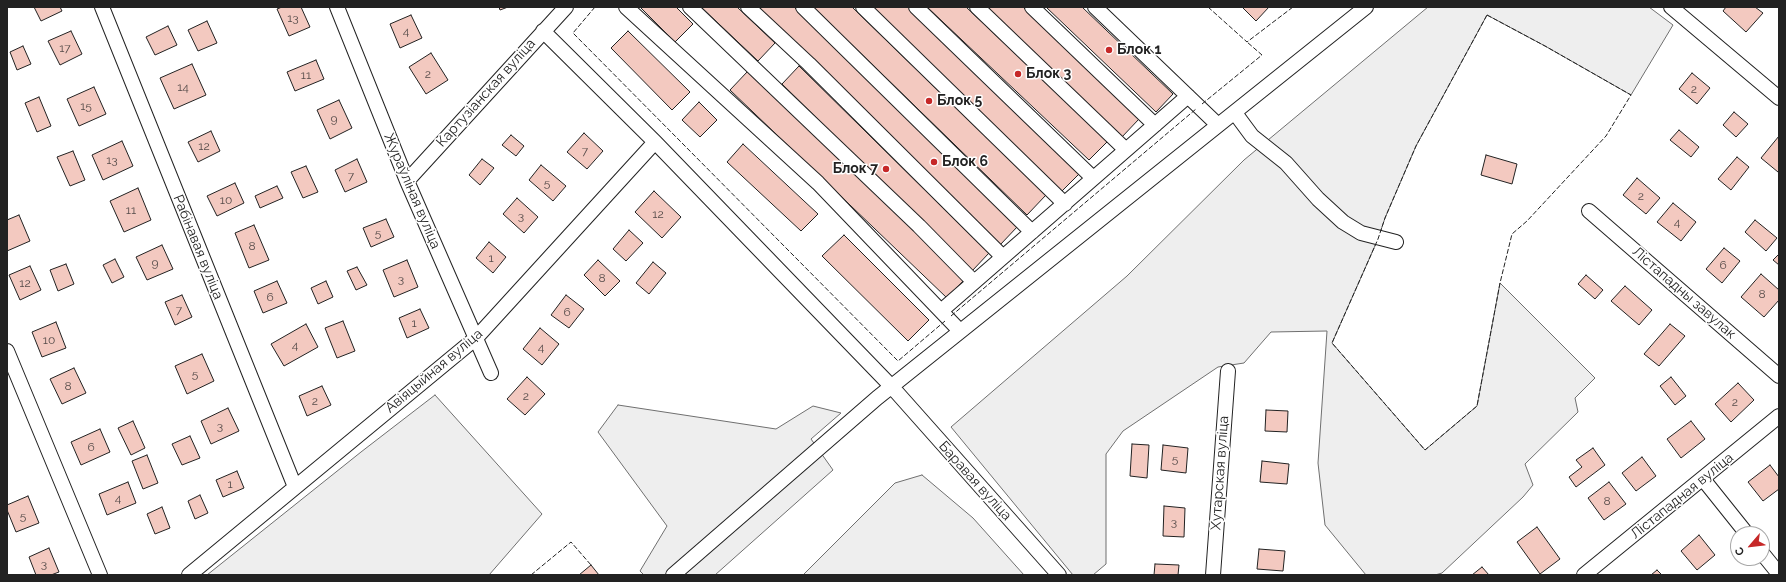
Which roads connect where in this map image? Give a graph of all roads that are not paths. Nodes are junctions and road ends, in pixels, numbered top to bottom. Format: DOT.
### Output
graph roads {
  1 [pos="102,7"];
  2 [pos="337,7"];
  3 [pos="566,7"];
  4 [pos="626,7"];
  5 [pos="690,7"];
  6 [pos="748,7"];
  7 [pos="803,7"];
  8 [pos="863,7"];
  9 [pos="916,7"];
  10 [pos="978,7"];
  11 [pos="1032,7"];
  12 [pos="1095,7"];
  13 [pos="1366,7"];
  14 [pos="1671,7"];
  15 [pos="543,31"];
  16 [pos="1188,96"];
  17 [pos="1779,98"];
  18 [pos="1235,113"];
  19 [pos="1155,125"];
  20 [pos="1218,125"];
  21 [pos="655,142"];
  22 [pos="1126,150"];
  23 [pos="1093,178"];
  24 [pos="407,180"];
  25 [pos="1065,204"];
  26 [pos="1589,211"];
  27 [pos="1032,232"];
  28 [pos="1396,242"];
  29 [pos="1003,257"];
  30 [pos="974,282"];
  31 [pos="941,311"];
  32 [pos="960,331"];
  33 [pos="476,338"];
  34 [pos="7,351"];
  35 [pos="1228,371"];
  36 [pos="491,373"];
  37 [pos="1779,376"];
  38 [pos="892,387"];
  39 [pos="1779,416"];
  40 [pos="1703,479"];
  41 [pos="295,487"];
  42 [pos="1741,526"];
  43 [pos="1770,563"];
  44 [pos="1779,574"];
  45 [pos="100,575"];
  46 [pos="189,575"];
  47 [pos="673,575"];
  48 [pos="1059,575"];
  49 [pos="1213,575"];
  50 [pos="1584,575"];
  1 -- 41 [label="street, Рабінавая вуліца"];
  2 -- 24 [label="street, Жураўліная вуліца"];
  3 -- 15 [label="street, Картузіанская вуліца"];
  4 -- 31 [label="street"];
  5 -- 30 [label="street"];
  6 -- 29 [label="street"];
  7 -- 27 [label="street"];
  8 -- 25 [label="street"];
  9 -- 23 [label="street"];
  10 -- 22 [label="street"];
  11 -- 19 [label="street"];
  12 -- 16 [label="street"];
  13 -- 18 [label="street"];
  14 -- 17 [label="street"];
  15 -- 21 [label="street, Баравая вуліца"];
  15 -- 24 [label="street, Картузіанская вуліца"];
  16 -- 19 [label="street"];
  16 -- 20 [label="street"];
  18 -- 20 [label="street"];
  18 -- 28 [label="street"];
  19 -- 22 [label="street"];
  20 -- 32 [label="street"];
  21 -- 33 [label="street, Авіяцыйная вуліца"];
  21 -- 38 [label="street, Баравая вуліца"];
  22 -- 23 [label="street"];
  23 -- 25 [label="street"];
  24 -- 33 [label="street, Жураўліная вуліца"];
  25 -- 27 [label="street"];
  26 -- 37 [label="street, Лістападны завулак"];
  27 -- 29 [label="street"];
  29 -- 30 [label="street"];
  30 -- 31 [label="street"];
  31 -- 32 [label="street"];
  32 -- 38 [label="street"];
  33 -- 36 [label="street, Жураўліная вуліца"];
  33 -- 41 [label="street, Авіяцыйная вуліца"];
  34 -- 45 [label="street"];
  35 -- 49 [label="street, Хутарская вуліца"];
  38 -- 47 [label="street"];
  38 -- 48 [label="street, Баравая вуліца"];
  39 -- 40 [label="street, Лістападная вуліца"];
  40 -- 42 [label="street"];
  40 -- 50 [label="street, Лістападная вуліца"];
  41 -- 46 [label="street, Авіяцыйная вуліца"];
  43 -- 44 [label="street"];
}
